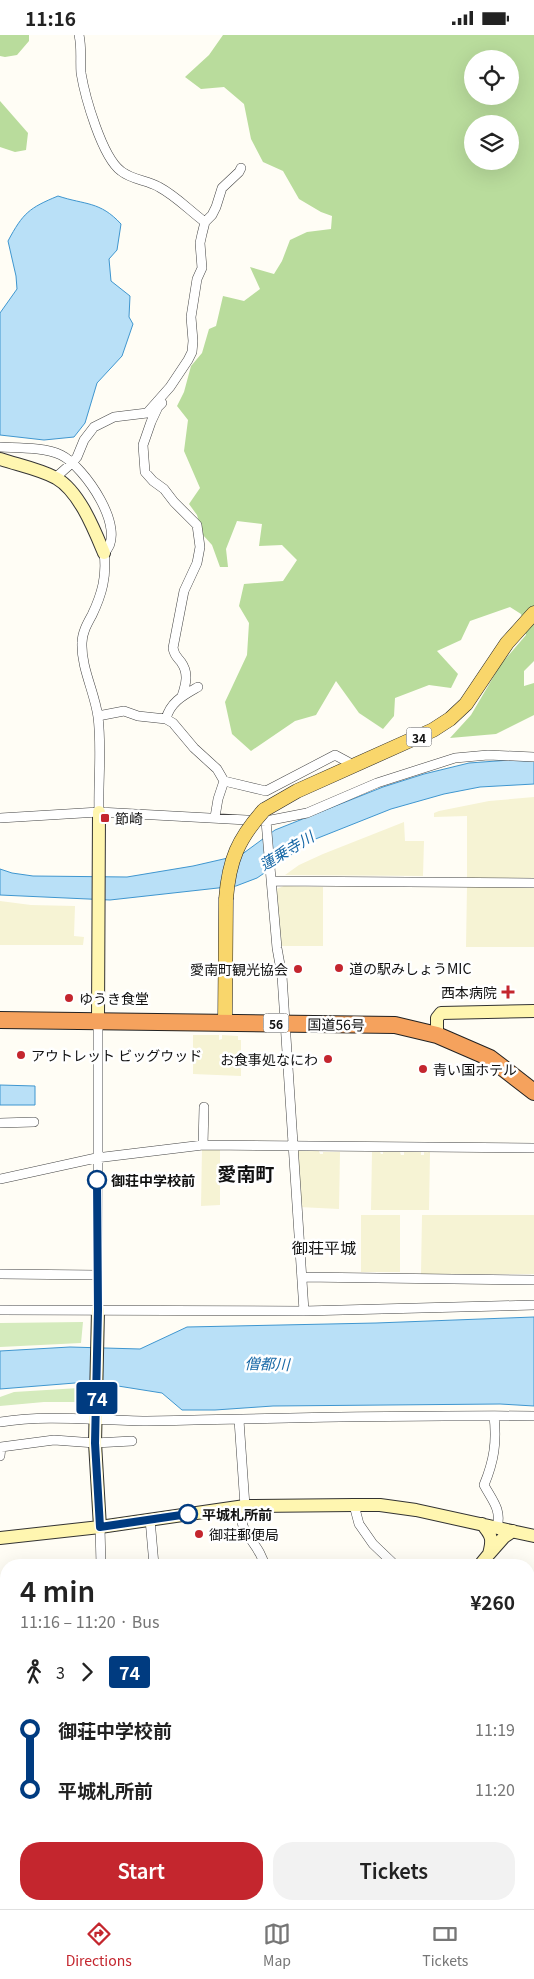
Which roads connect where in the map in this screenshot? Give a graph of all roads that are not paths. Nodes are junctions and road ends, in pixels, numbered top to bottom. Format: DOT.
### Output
graph roads {
  1 [pos="79,35"];
  2 [pos="241,168"];
  3 [pos="205,223"];
  4 [pos="170,387"];
  5 [pos="0,447"];
  6 [pos="0,459"];
  7 [pos="73,463"];
  8 [pos="55,478"];
  9 [pos="104,553"];
  10 [pos="534,613"];
  11 [pos="198,687"];
  12 [pos="182,696"];
  13 [pos="98,716"];
  14 [pos="166,719"];
  15 [pos="534,757"];
  16 [pos="348,762"];
  17 [pos="224,781"];
  18 [pos="99,812"];
  19 [pos="265,815"];
  20 [pos="215,817"];
  21 [pos="0,818"];
  22 [pos="272,879"];
  23 [pos="534,883"];
  24 [pos="534,1011"];
  25 [pos="0,1020"];
  26 [pos="98,1020"];
  27 [pos="225,1022"];
  28 [pos="285,1023"];
  29 [pos="437,1035"];
  30 [pos="534,1092"];
  31 [pos="204,1107"];
  32 [pos="34,1122"];
  33 [pos="0,1123"];
  34 [pos="203,1145"];
  35 [pos="292,1147"];
  36 [pos="534,1148"];
  37 [pos="96,1159"];
  38 [pos="0,1179"];
  39 [pos="0,1274"];
  40 [pos="98,1275"];
  41 [pos="302,1277"];
  42 [pos="534,1280"];
  43 [pos="534,1305"];
  44 [pos="0,1310"];
  45 [pos="304,1311"];
  46 [pos="98,1312"];
  47 [pos="494,1416"];
  48 [pos="534,1416"];
  49 [pos="96,1418"];
  50 [pos="239,1419"];
  51 [pos="0,1422"];
  52 [pos="132,1441"];
  53 [pos="95,1443"];
  54 [pos="0,1456"];
  55 [pos="354,1505"];
  56 [pos="245,1506"];
  57 [pos="150,1519"];
  58 [pos="482,1524"];
  59 [pos="100,1527"];
  60 [pos="497,1527"];
  61 [pos="513,1531"];
  62 [pos="534,1536"];
  63 [pos="0,1538"];
  64 [pos="489,1554"];
  65 [pos="101,1559"];
  66 [pos="153,1559"];
  67 [pos="263,1559"];
  68 [pos="388,1559"];
  69 [pos="485,1559"];
  1 -- 3 [label="street"];
  2 -- 3 [label="street"];
  3 -- 4 [label="street"];
  4 -- 7 [label="street"];
  4 -- 12 [label="street"];
  5 -- 7 [label="street"];
  6 -- 8 [label="street"];
  7 -- 8 [label="street"];
  7 -- 9 [label="street"];
  8 -- 9 [label="street"];
  9 -- 13 [label="street"];
  10 -- 19 [label="main road, 34"];
  11 -- 12 [label="street"];
  12 -- 14 [label="street"];
  13 -- 14 [label="street"];
  13 -- 18 [label="street"];
  14 -- 17 [label="street"];
  15 -- 19 [label="street"];
  16 -- 17 [label="street"];
  17 -- 20 [label="street"];
  18 -- 20 [label="street"];
  18 -- 21 [label="street"];
  18 -- 26 [label="street"];
  19 -- 20 [label="street"];
  19 -- 22 [label="street"];
  19 -- 27 [label="main road, 34, bridge"];
  22 -- 23 [label="street"];
  22 -- 28 [label="street"];
  24 -- 29 [label="street"];
  25 -- 26 [label="highway, 国道56号 / 56"];
  26 -- 27 [label="highway, 国道56号 / 56"];
  26 -- 37 [label="street"];
  27 -- 28 [label="highway, 国道56号 / 56"];
  28 -- 29 [label="highway, 国道56号 / 56"];
  28 -- 35 [label="street"];
  29 -- 30 [label="highway, 国道56号 / 56"];
  31 -- 34 [label="street"];
  32 -- 33 [label="street"];
  34 -- 35 [label="street"];
  34 -- 37 [label="street"];
  35 -- 36 [label="street"];
  35 -- 41 [label="street"];
  37 -- 38 [label="street"];
  37 -- 40 [label="street"];
  39 -- 40 [label="street"];
  40 -- 46 [label="street"];
  41 -- 42 [label="street"];
  41 -- 45 [label="street"];
  43 -- 45 [label="street"];
  44 -- 46 [label="street"];
  45 -- 46 [label="street"];
  46 -- 49 [label="street"];
  47 -- 48 [label="street"];
  47 -- 50 [label="street"];
  47 -- 60 [label="street"];
  49 -- 50 [label="street"];
  49 -- 51 [label="street"];
  49 -- 53 [label="street"];
  50 -- 56 [label="street"];
  52 -- 53 [label="street"];
  53 -- 54 [label="street"];
  53 -- 59 [label="street"];
  55 -- 56 [label="street"];
  55 -- 58 [label="street"];
  55 -- 68 [label="street"];
  56 -- 57 [label="street"];
  56 -- 67 [label="street"];
  57 -- 59 [label="street"];
  57 -- 66 [label="street"];
  58 -- 60 [label="street"];
  58 -- 64 [label="street"];
  59 -- 63 [label="street"];
  59 -- 65 [label="street"];
  60 -- 61 [label="street"];
  61 -- 62 [label="street"];
  61 -- 64 [label="street"];
  64 -- 69 [label="street"];
}
